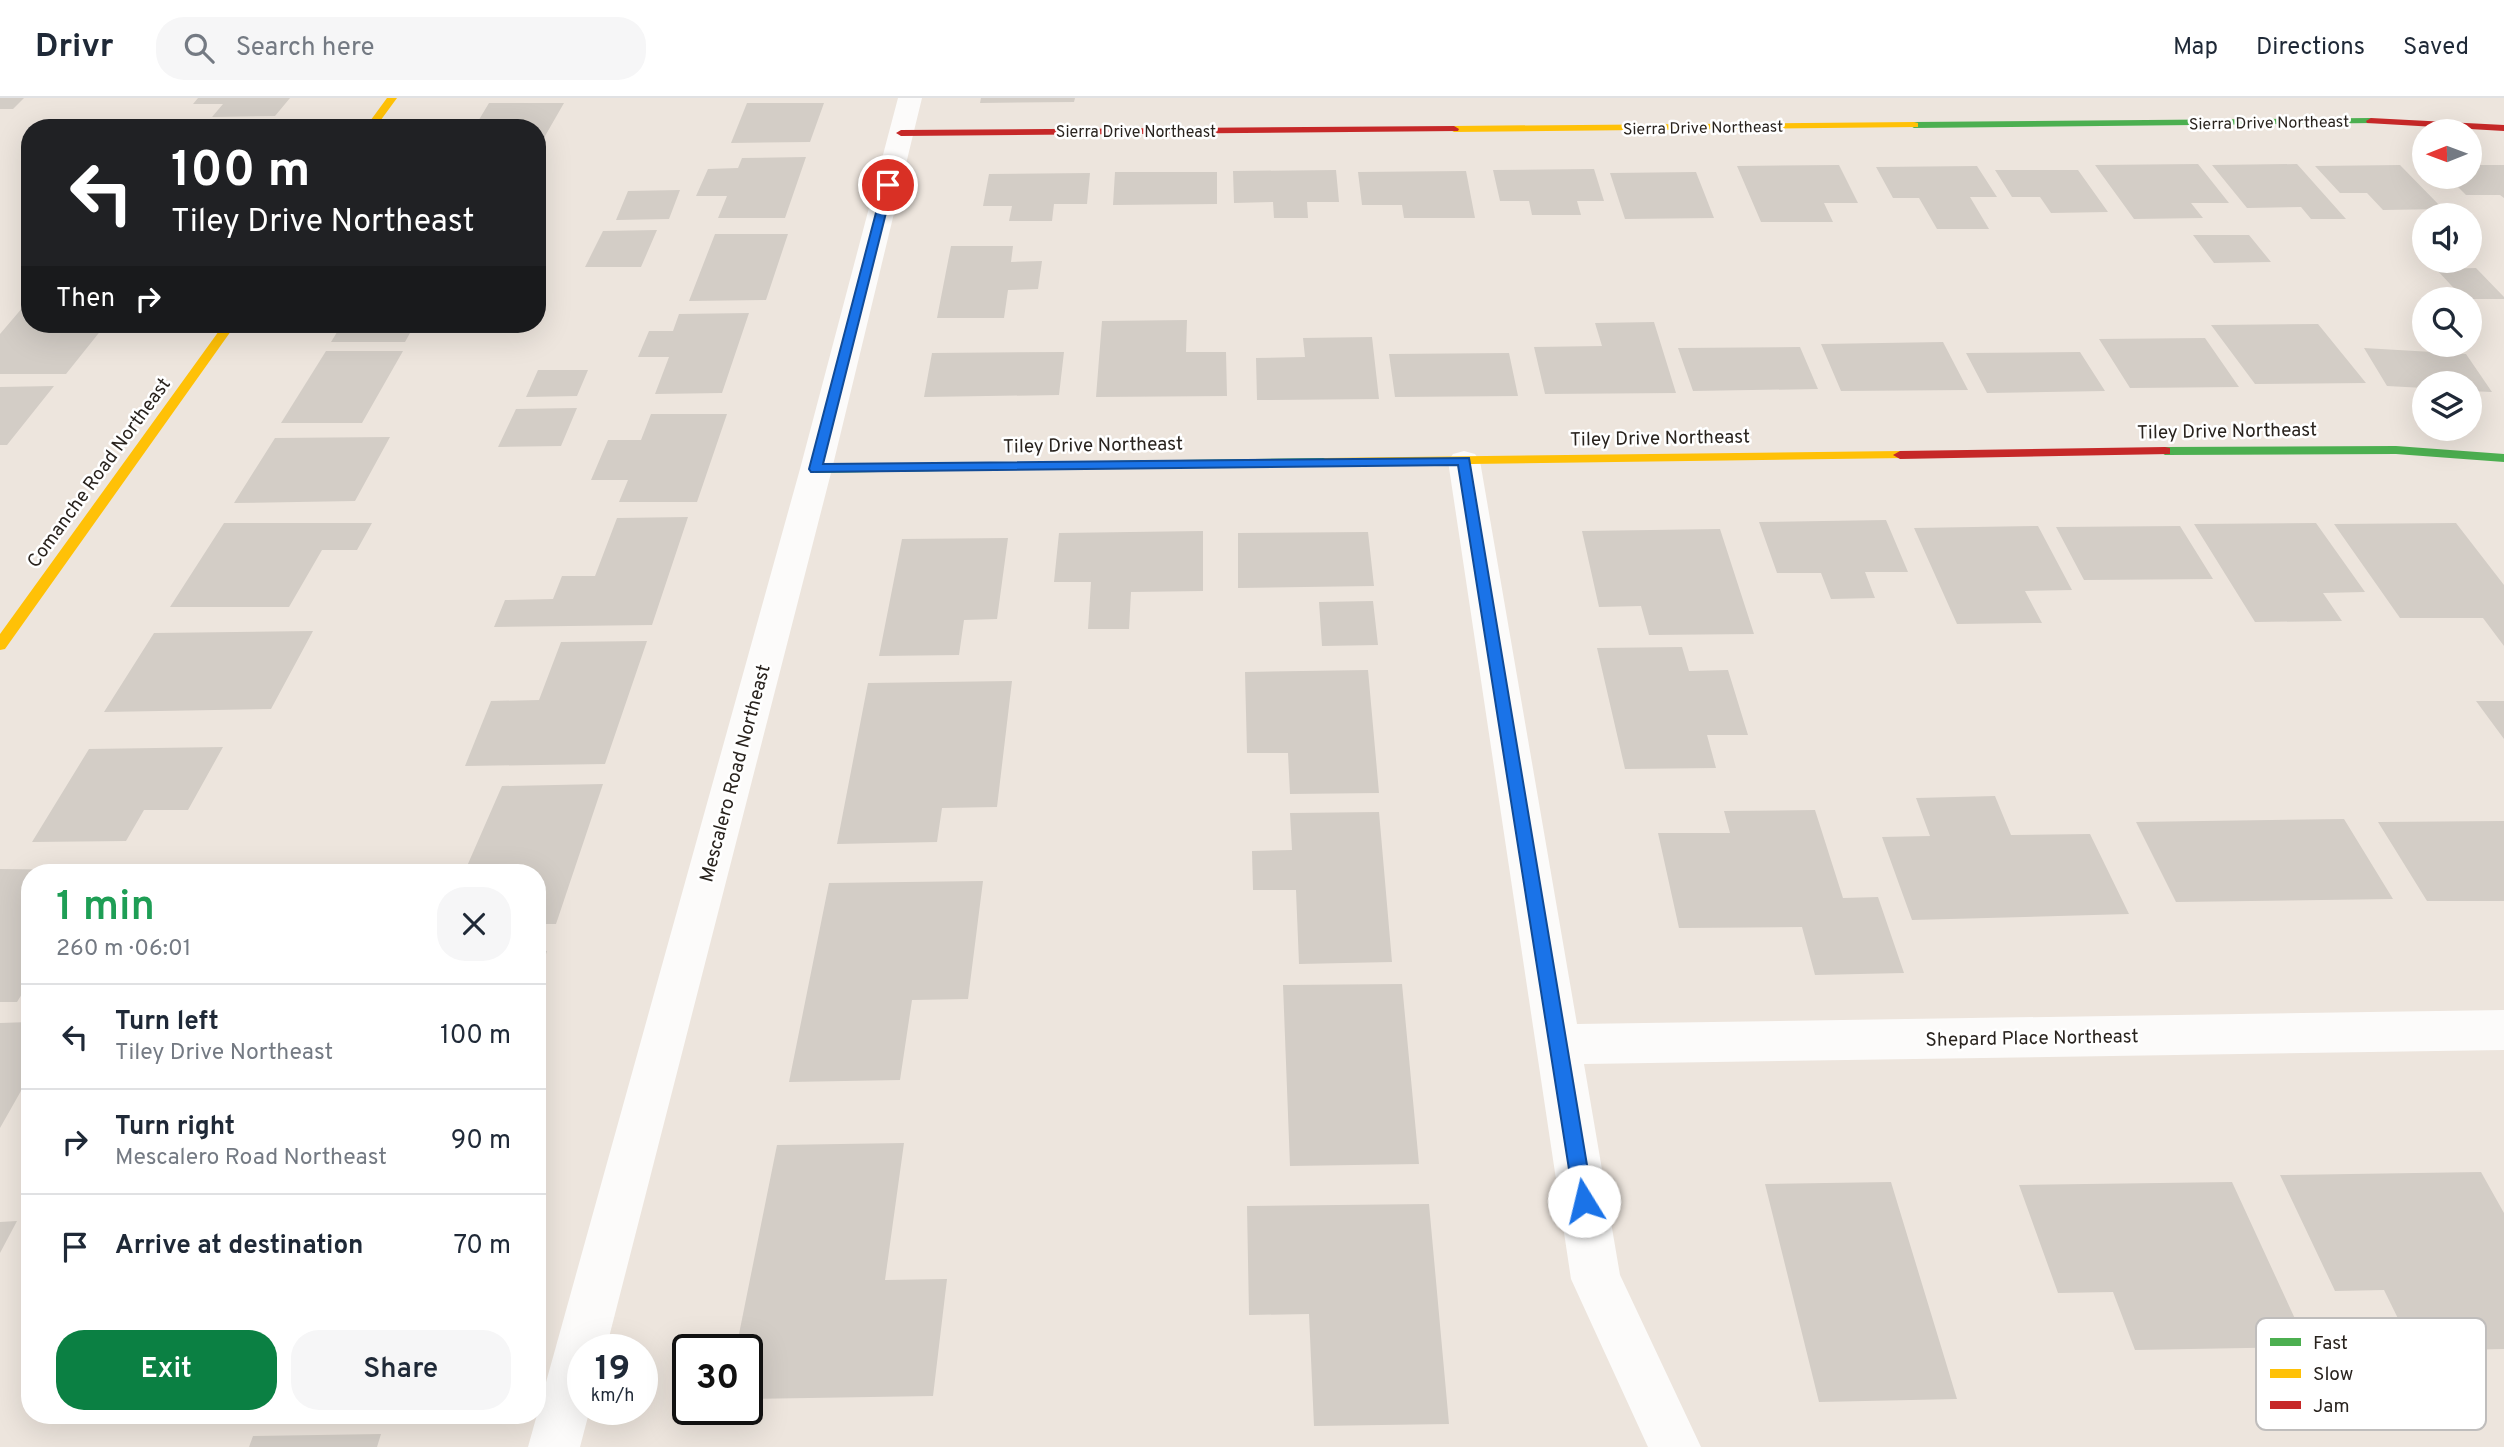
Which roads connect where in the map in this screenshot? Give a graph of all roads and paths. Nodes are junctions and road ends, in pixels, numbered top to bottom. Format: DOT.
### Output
graph roads {
  1 [pos="392,98"];
  2 [pos="905,116"];
  3 [pos="377,119"];
  4 [pos="2504,128"];
  5 [pos="224,333"];
  6 [pos="2504,458"];
  7 [pos="1464,461"];
  8 [pos="816,469"];
  9 [pos="0,645"];
  10 [pos="2504,1030"];
  11 [pos="1559,1044"];
  12 [pos="554,1447"];
  13 [pos="1675,1447"];
  1 -- 3 [label="street"];
  2 -- 4 [label="street, Sierra Drive Northeast"];
  2 -- 8 [label="street, Mescalero Road Northeast"];
  5 -- 9 [label="street, Comanche Road Northeast"];
  6 -- 7 [label="street, Tiley Drive Northeast"];
  7 -- 8 [label="street, Tiley Drive Northeast"];
  7 -- 11 [label="street"];
  8 -- 12 [label="street, Mescalero Road Northeast"];
  10 -- 11 [label="street, Shepard Place Northeast"];
  11 -- 13 [label="street"];
}
